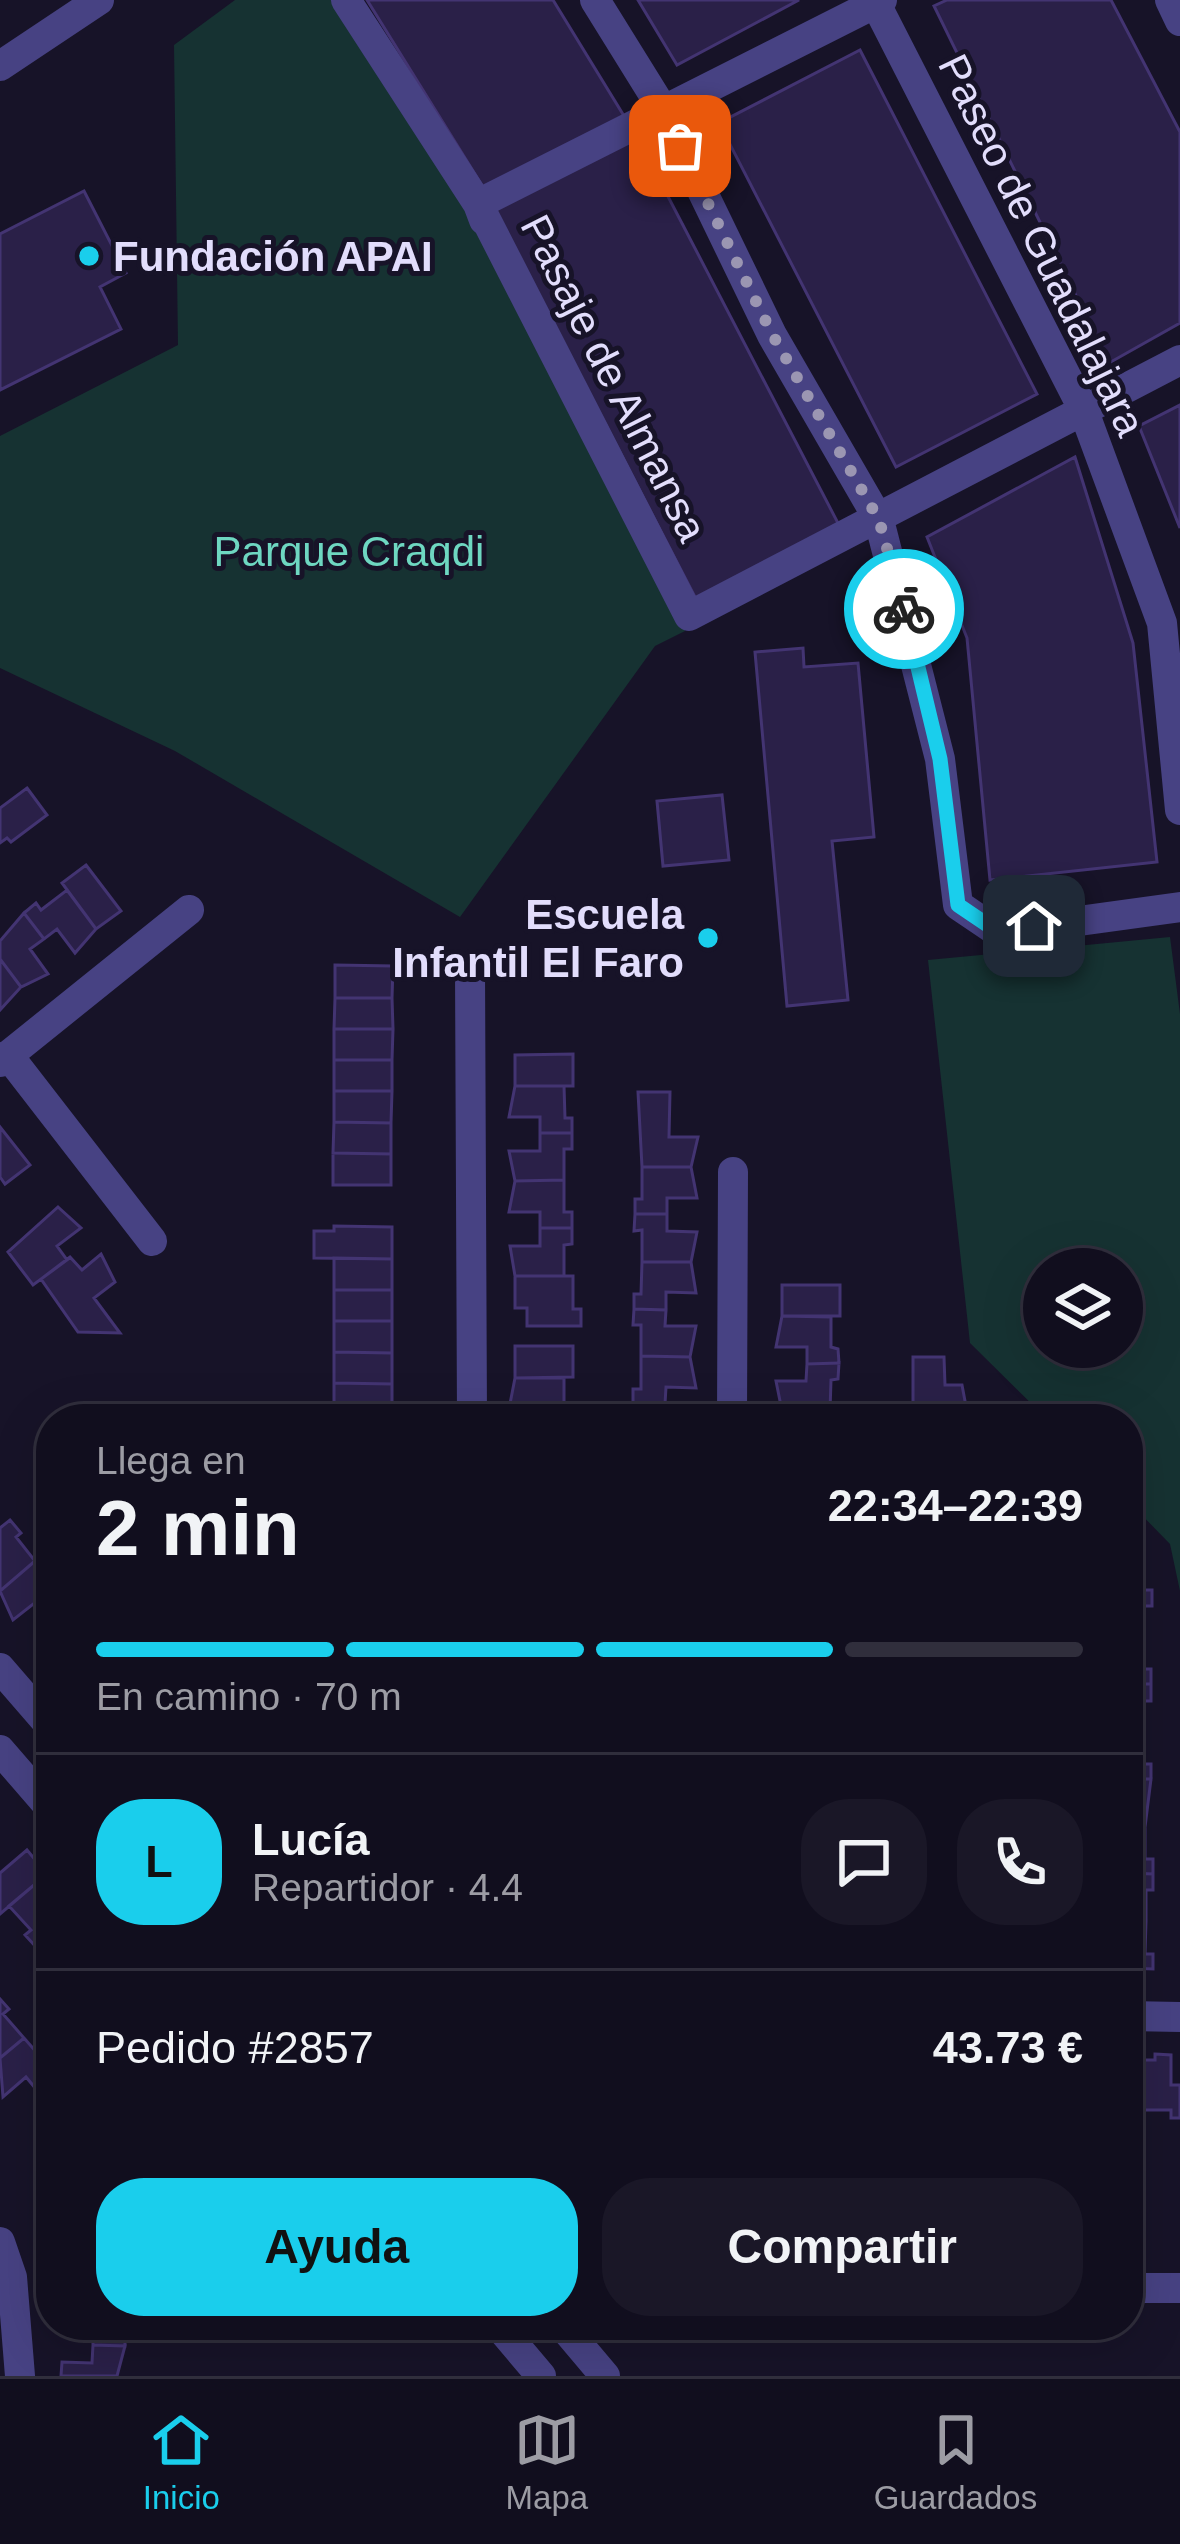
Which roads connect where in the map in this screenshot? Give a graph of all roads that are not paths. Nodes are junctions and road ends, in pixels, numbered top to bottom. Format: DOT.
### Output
graph roads {
  1 [pos="99,0"];
  2 [pos="346,0"];
  3 [pos="595,0"];
  4 [pos="1170,0"];
  5 [pos="878,1"];
  6 [pos="1180,21"];
  7 [pos="0,66"];
  8 [pos="662,108"];
  9 [pos="482,212"];
  10 [pos="1180,360"];
  11 [pos="1083,409"];
  12 [pos="879,520"];
  13 [pos="1180,810"];
  14 [pos="1180,907"];
  15 [pos="189,910"];
  16 [pos="470,969"];
  17 [pos="4,1059"];
  18 [pos="734,1172"];
  19 [pos="152,1241"];
  20 [pos="472,1404"];
  21 [pos="732,1404"];
  22 [pos="0,1668"];
  23 [pos="36,1710"];
  24 [pos="0,1750"];
  25 [pos="36,1792"];
  26 [pos="1143,2016"];
  27 [pos="1180,2017"];
  28 [pos="0,2242"];
  29 [pos="1143,2288"];
  30 [pos="1180,2288"];
  31 [pos="510,2340"];
  32 [pos="575,2340"];
  33 [pos="20,2376"];
  34 [pos="541,2376"];
  35 [pos="605,2376"];
  1 -- 7 [label="street"];
  2 -- 9 [label="street, Pasaje de Almansa"];
  3 -- 8 [label="street"];
  4 -- 6 [label="street"];
  5 -- 8 [label="street"];
  5 -- 11 [label="street, Paseo de Guadalajara"];
  8 -- 9 [label="street"];
  8 -- 12 [label="street"];
  9 -- 12 [label="street, Pasaje de Almansa"];
  10 -- 11 [label="street"];
  11 -- 12 [label="street"];
  11 -- 13 [label="street, Paseo de Guadalajara"];
  12 -- 14 [label="street"];
  15 -- 17 [label="street"];
  16 -- 20 [label="street"];
  17 -- 19 [label="street"];
  18 -- 21 [label="street"];
  22 -- 23 [label="street"];
  24 -- 25 [label="street"];
  26 -- 27 [label="street"];
  28 -- 33 [label="street"];
  29 -- 30 [label="street"];
  31 -- 34 [label="street"];
  32 -- 35 [label="street"];
}
